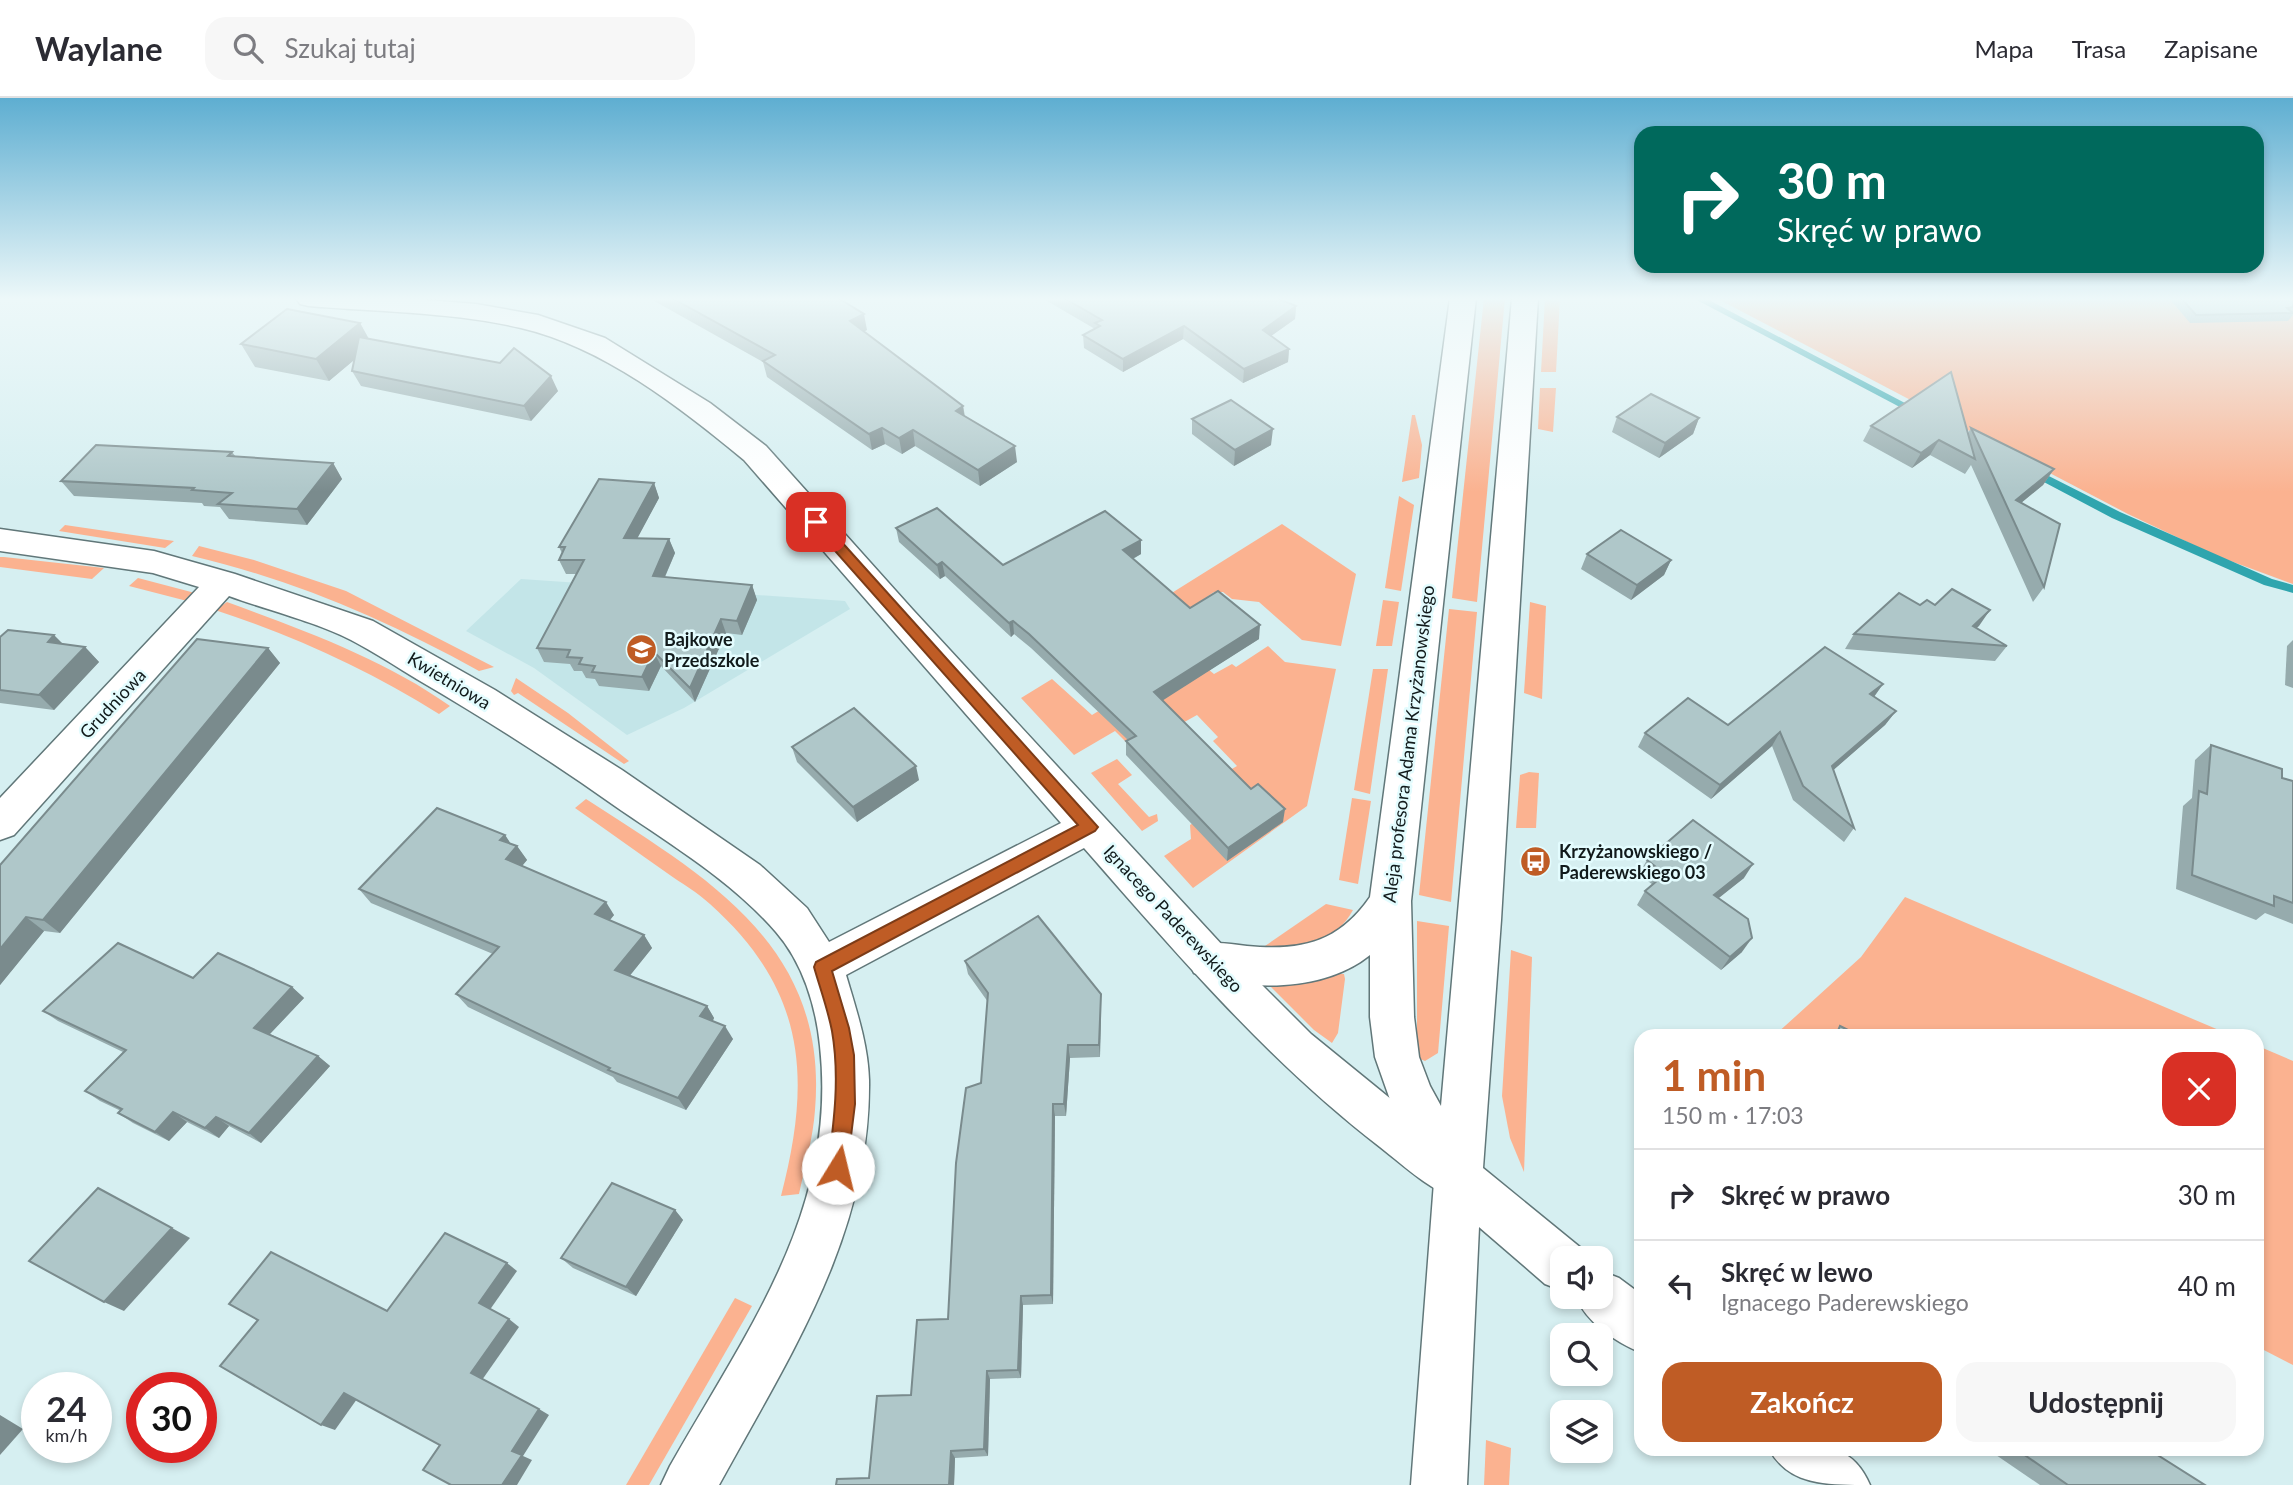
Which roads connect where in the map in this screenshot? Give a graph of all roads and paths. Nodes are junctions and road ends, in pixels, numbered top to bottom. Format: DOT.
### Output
graph roads {
  1 [pos="625,363"];
  2 [pos="1455,363"];
  3 [pos="1520,363"];
  4 [pos="0,541"];
  5 [pos="223,582"];
  6 [pos="0,824"];
  7 [pos="1089,827"];
  8 [pos="1390,901"];
  9 [pos="1209,960"];
  10 [pos="822,967"];
  11 [pos="1458,1178"];
  12 [pos="1550,1255"];
  13 [pos="1613,1305"];
  14 [pos="1634,1322"];
  15 [pos="1805,1456"];
  16 [pos="689,1485"];
  17 [pos="1439,1485"];
  18 [pos="1842,1485"];
  1 -- 7 [label="street, Ignacego Paderewskiego"];
  2 -- 8 [label="street, Aleja profesora Adama Krzyżanowskiego"];
  3 -- 11 [label="street"];
  4 -- 5 [label="street, Kwietniowa"];
  5 -- 6 [label="street, Grudniowa"];
  5 -- 10 [label="street, Kwietniowa"];
  7 -- 9 [label="street, Ignacego Paderewskiego"];
  7 -- 10 [label="street"];
  8 -- 9 [label="street"];
  8 -- 11 [label="street, Aleja profesora Adama Krzyżanowskiego"];
  9 -- 11 [label="street, Ignacego Paderewskiego"];
  10 -- 16 [label="street, Kwietniowa"];
  11 -- 12 [label="street, Ignacego Paderewskiego"];
  11 -- 17 [label="street"];
  13 -- 14 [label="street"];
  15 -- 18 [label="street"];
}
